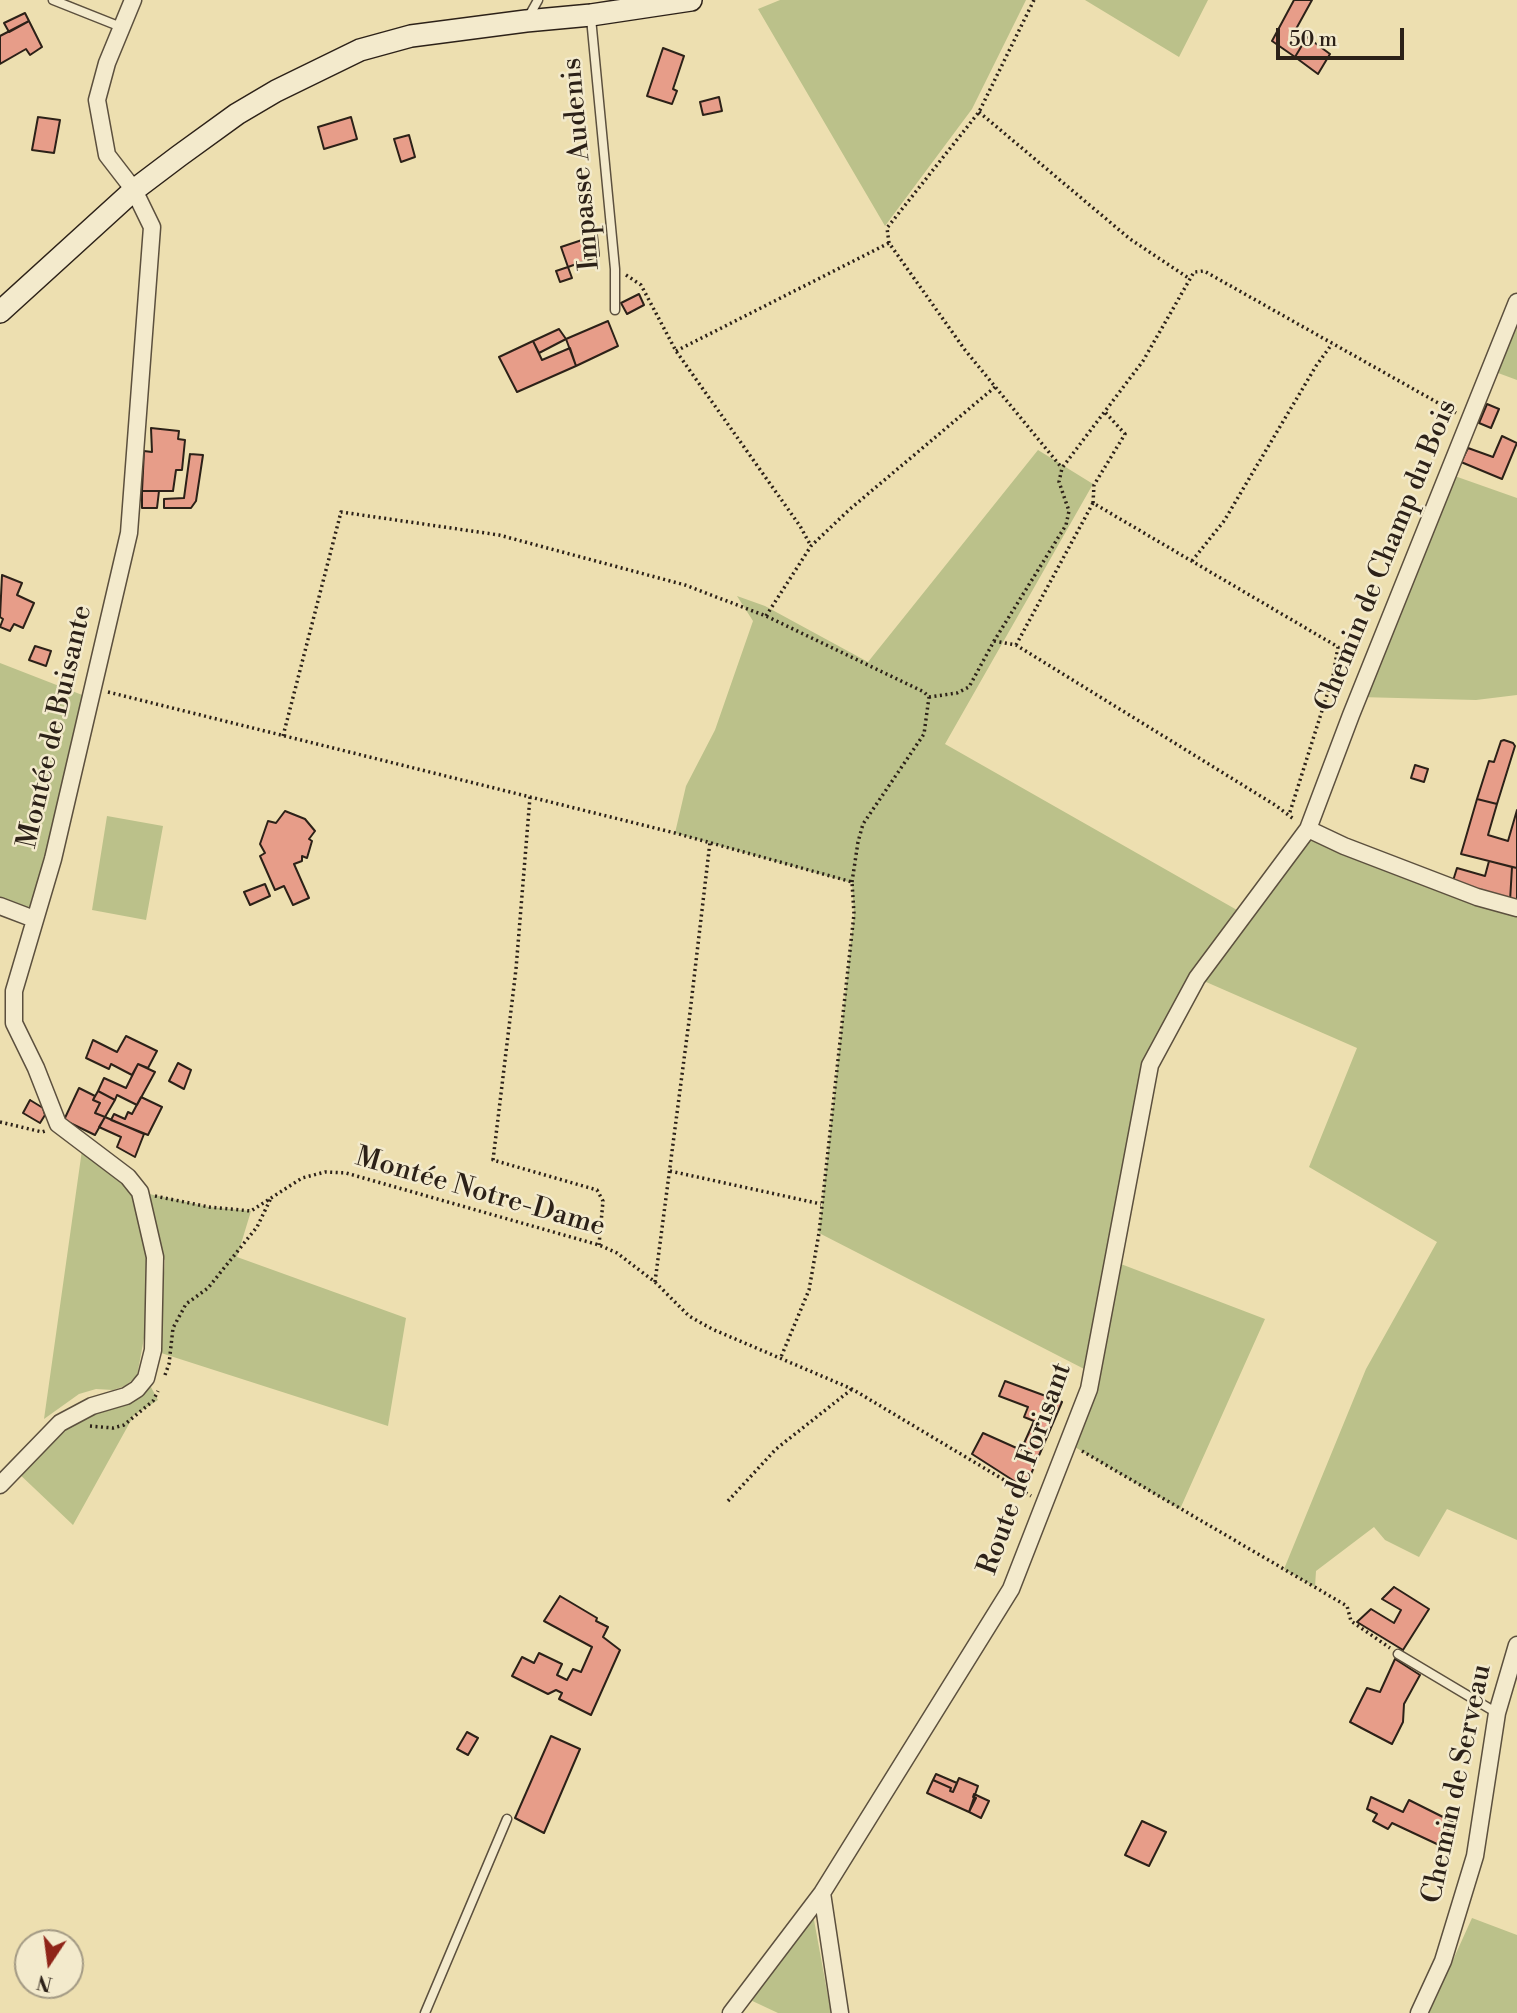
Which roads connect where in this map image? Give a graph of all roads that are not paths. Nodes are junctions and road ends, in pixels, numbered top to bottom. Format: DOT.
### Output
graph roads {
  1 [pos="53,0"];
  2 [pos="133,0"];
  3 [pos="538,0"];
  4 [pos="691,0"];
  5 [pos="591,15"];
  6 [pos="526,21"];
  7 [pos="121,27"];
  8 [pos="134,190"];
  9 [pos="1517,302"];
  10 [pos="615,310"];
  11 [pos="0,312"];
  12 [pos="1308,829"];
  13 [pos="0,906"];
  14 [pos="1517,908"];
  15 [pos="34,919"];
  16 [pos="0,1485"];
  17 [pos="1517,1645"];
  18 [pos="1398,1654"];
  19 [pos="1497,1713"];
  20 [pos="507,1819"];
  21 [pos="822,1893"];
  22 [pos="425,2013"];
  23 [pos="731,2013"];
  24 [pos="840,2013"];
  25 [pos="1419,2013"];
  1 -- 7 [label="lane"];
  2 -- 7 [label="street, Montée de Buisante"];
  3 -- 6 [label="lane"];
  4 -- 5 [label="main road"];
  5 -- 6 [label="main road"];
  5 -- 10 [label="lane, Impasse Audenis"];
  6 -- 8 [label="main road"];
  7 -- 8 [label="street, Montée de Buisante"];
  8 -- 11 [label="main road"];
  8 -- 15 [label="street, Montée de Buisante"];
  9 -- 12 [label="street, Chemin de Champ du Bois"];
  12 -- 14 [label="street"];
  12 -- 21 [label="street, Route de Forisant"];
  13 -- 15 [label="street"];
  15 -- 16 [label="street, Montée de Buisante"];
  17 -- 19 [label="street, Chemin de Serveau"];
  18 -- 19 [label="lane"];
  19 -- 25 [label="street, Chemin de Serveau"];
  20 -- 22 [label="lane"];
  21 -- 23 [label="street, Route de Forisant"];
  21 -- 24 [label="street"];
}
